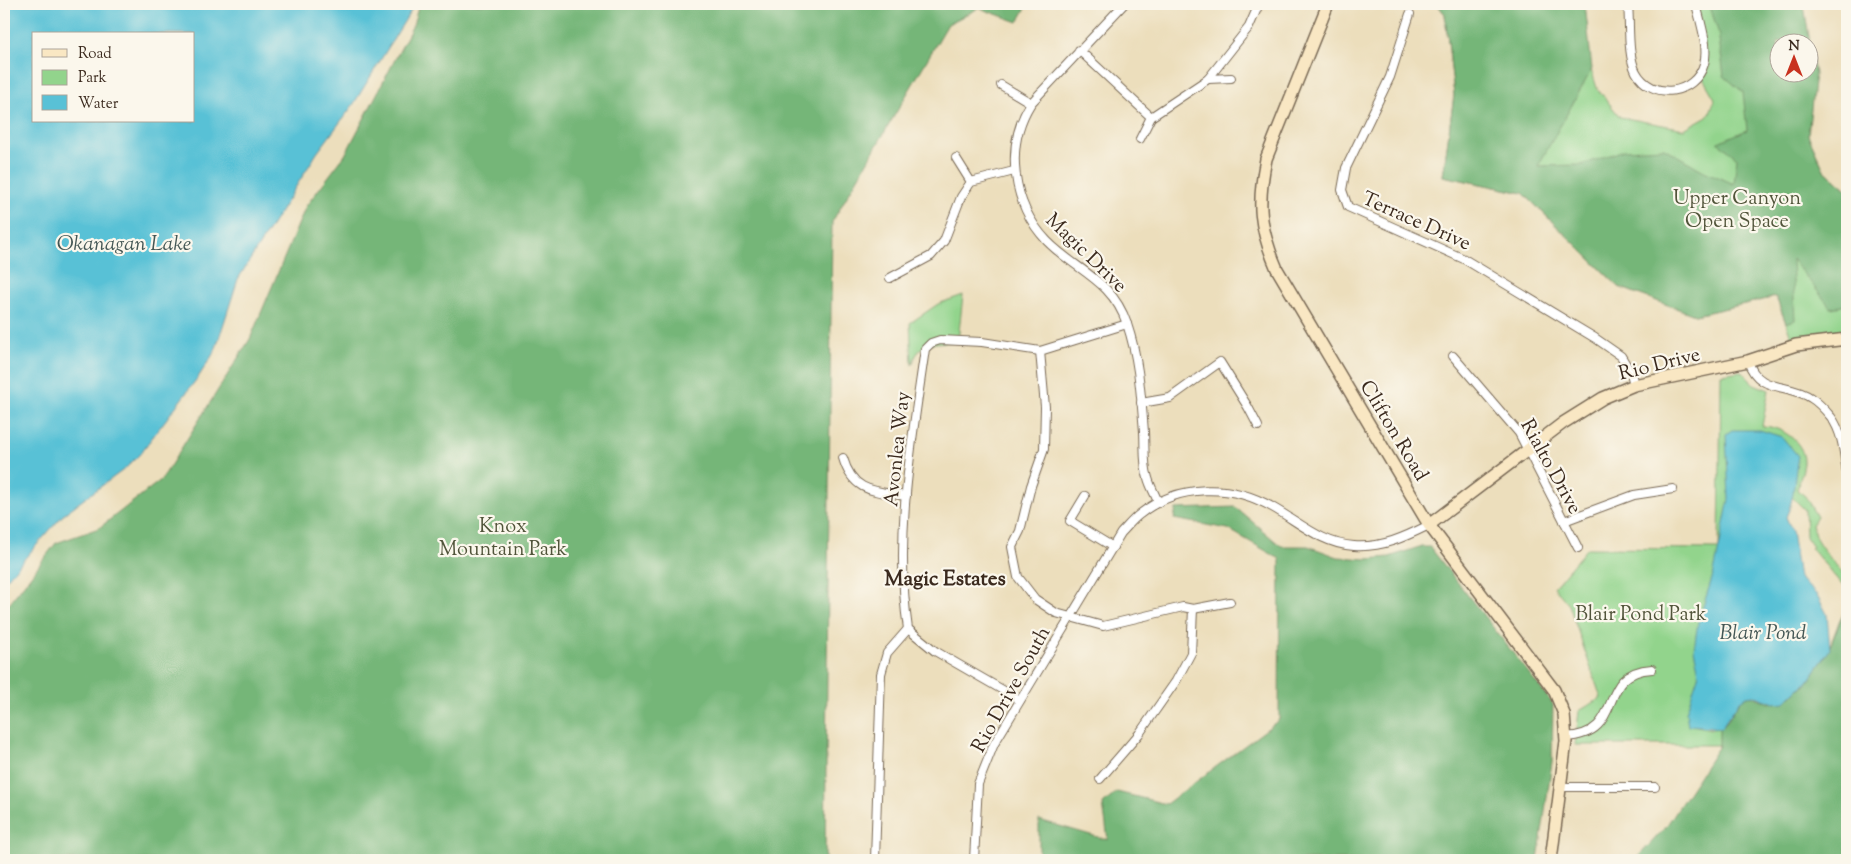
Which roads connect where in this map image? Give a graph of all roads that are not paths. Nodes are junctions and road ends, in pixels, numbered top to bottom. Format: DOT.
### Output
graph roads {
  1 [pos="1124,4"];
  2 [pos="1259,4"];
  3 [pos="1328,4"];
  4 [pos="1628,4"];
  5 [pos="1696,4"];
  6 [pos="1410,14"];
  7 [pos="1080,50"];
  8 [pos="1231,78"];
  9 [pos="1208,79"];
  10 [pos="1001,85"];
  11 [pos="1031,104"];
  12 [pos="1151,117"];
  13 [pos="1140,139"];
  14 [pos="956,158"];
  15 [pos="1014,172"];
  16 [pos="971,182"];
  17 [pos="890,278"];
  18 [pos="1127,324"];
  19 [pos="1847,338"];
  20 [pos="1040,351"];
  21 [pos="1454,356"];
  22 [pos="1748,361"];
  23 [pos="1634,385"];
  24 [pos="1141,403"];
  25 [pos="1258,426"];
  26 [pos="1844,437"];
  27 [pos="1528,449"];
  28 [pos="843,458"];
  29 [pos="1847,473"];
  30 [pos="1673,489"];
  31 [pos="906,496"];
  32 [pos="1085,496"];
  33 [pos="1158,502"];
  34 [pos="1564,521"];
  35 [pos="1430,525"];
  36 [pos="1113,547"];
  37 [pos="1578,548"];
  38 [pos="1230,602"];
  39 [pos="1193,609"];
  40 [pos="1069,618"];
  41 [pos="908,629"];
  42 [pos="1652,669"];
  43 [pos="1020,700"];
  44 [pos="1565,737"];
  45 [pos="1100,779"];
  46 [pos="1560,787"];
  47 [pos="1654,788"];
  48 [pos="875,860"];
  49 [pos="974,860"];
  50 [pos="1551,860"];
  1 -- 7 [label="street, Magic Drive"];
  2 -- 9 [label="street"];
  3 -- 35 [label="street, Clifton Road"];
  4 -- 5 [label="street"];
  6 -- 23 [label="street, Terrace Drive"];
  7 -- 11 [label="street, Magic Drive"];
  7 -- 12 [label="street"];
  8 -- 9 [label="street"];
  9 -- 12 [label="street"];
  10 -- 11 [label="street"];
  11 -- 15 [label="street, Magic Drive"];
  12 -- 13 [label="street"];
  14 -- 16 [label="street"];
  15 -- 16 [label="street"];
  15 -- 18 [label="street, Magic Drive"];
  16 -- 17 [label="street"];
  18 -- 20 [label="street, Avonlea Way"];
  18 -- 24 [label="street, Magic Drive"];
  19 -- 22 [label="street, Rio Drive"];
  20 -- 31 [label="street, Avonlea Way"];
  20 -- 40 [label="street"];
  21 -- 27 [label="street, Rialto Drive"];
  22 -- 23 [label="street, Rio Drive"];
  22 -- 26 [label="street"];
  23 -- 27 [label="street, Rio Drive"];
  24 -- 25 [label="street"];
  24 -- 33 [label="street, Magic Drive"];
  26 -- 29 [label="street"];
  27 -- 34 [label="street, Rialto Drive"];
  27 -- 35 [label="street, Rio Drive"];
  28 -- 31 [label="street"];
  30 -- 34 [label="street"];
  31 -- 41 [label="street, Avonlea Way"];
  32 -- 36 [label="street"];
  33 -- 35 [label="street, Rio Drive South"];
  33 -- 36 [label="street, Rio Drive South"];
  34 -- 37 [label="street, Rialto Drive"];
  35 -- 44 [label="street, Clifton Road"];
  36 -- 40 [label="street, Rio Drive South"];
  38 -- 39 [label="street"];
  39 -- 40 [label="street"];
  39 -- 45 [label="street"];
  40 -- 43 [label="street, Rio Drive South"];
  41 -- 43 [label="street"];
  41 -- 48 [label="street"];
  42 -- 44 [label="street"];
  43 -- 49 [label="street, Rio Drive South"];
  44 -- 46 [label="street, Clifton Road"];
  46 -- 47 [label="street"];
  46 -- 50 [label="street, Clifton Road"];
}
